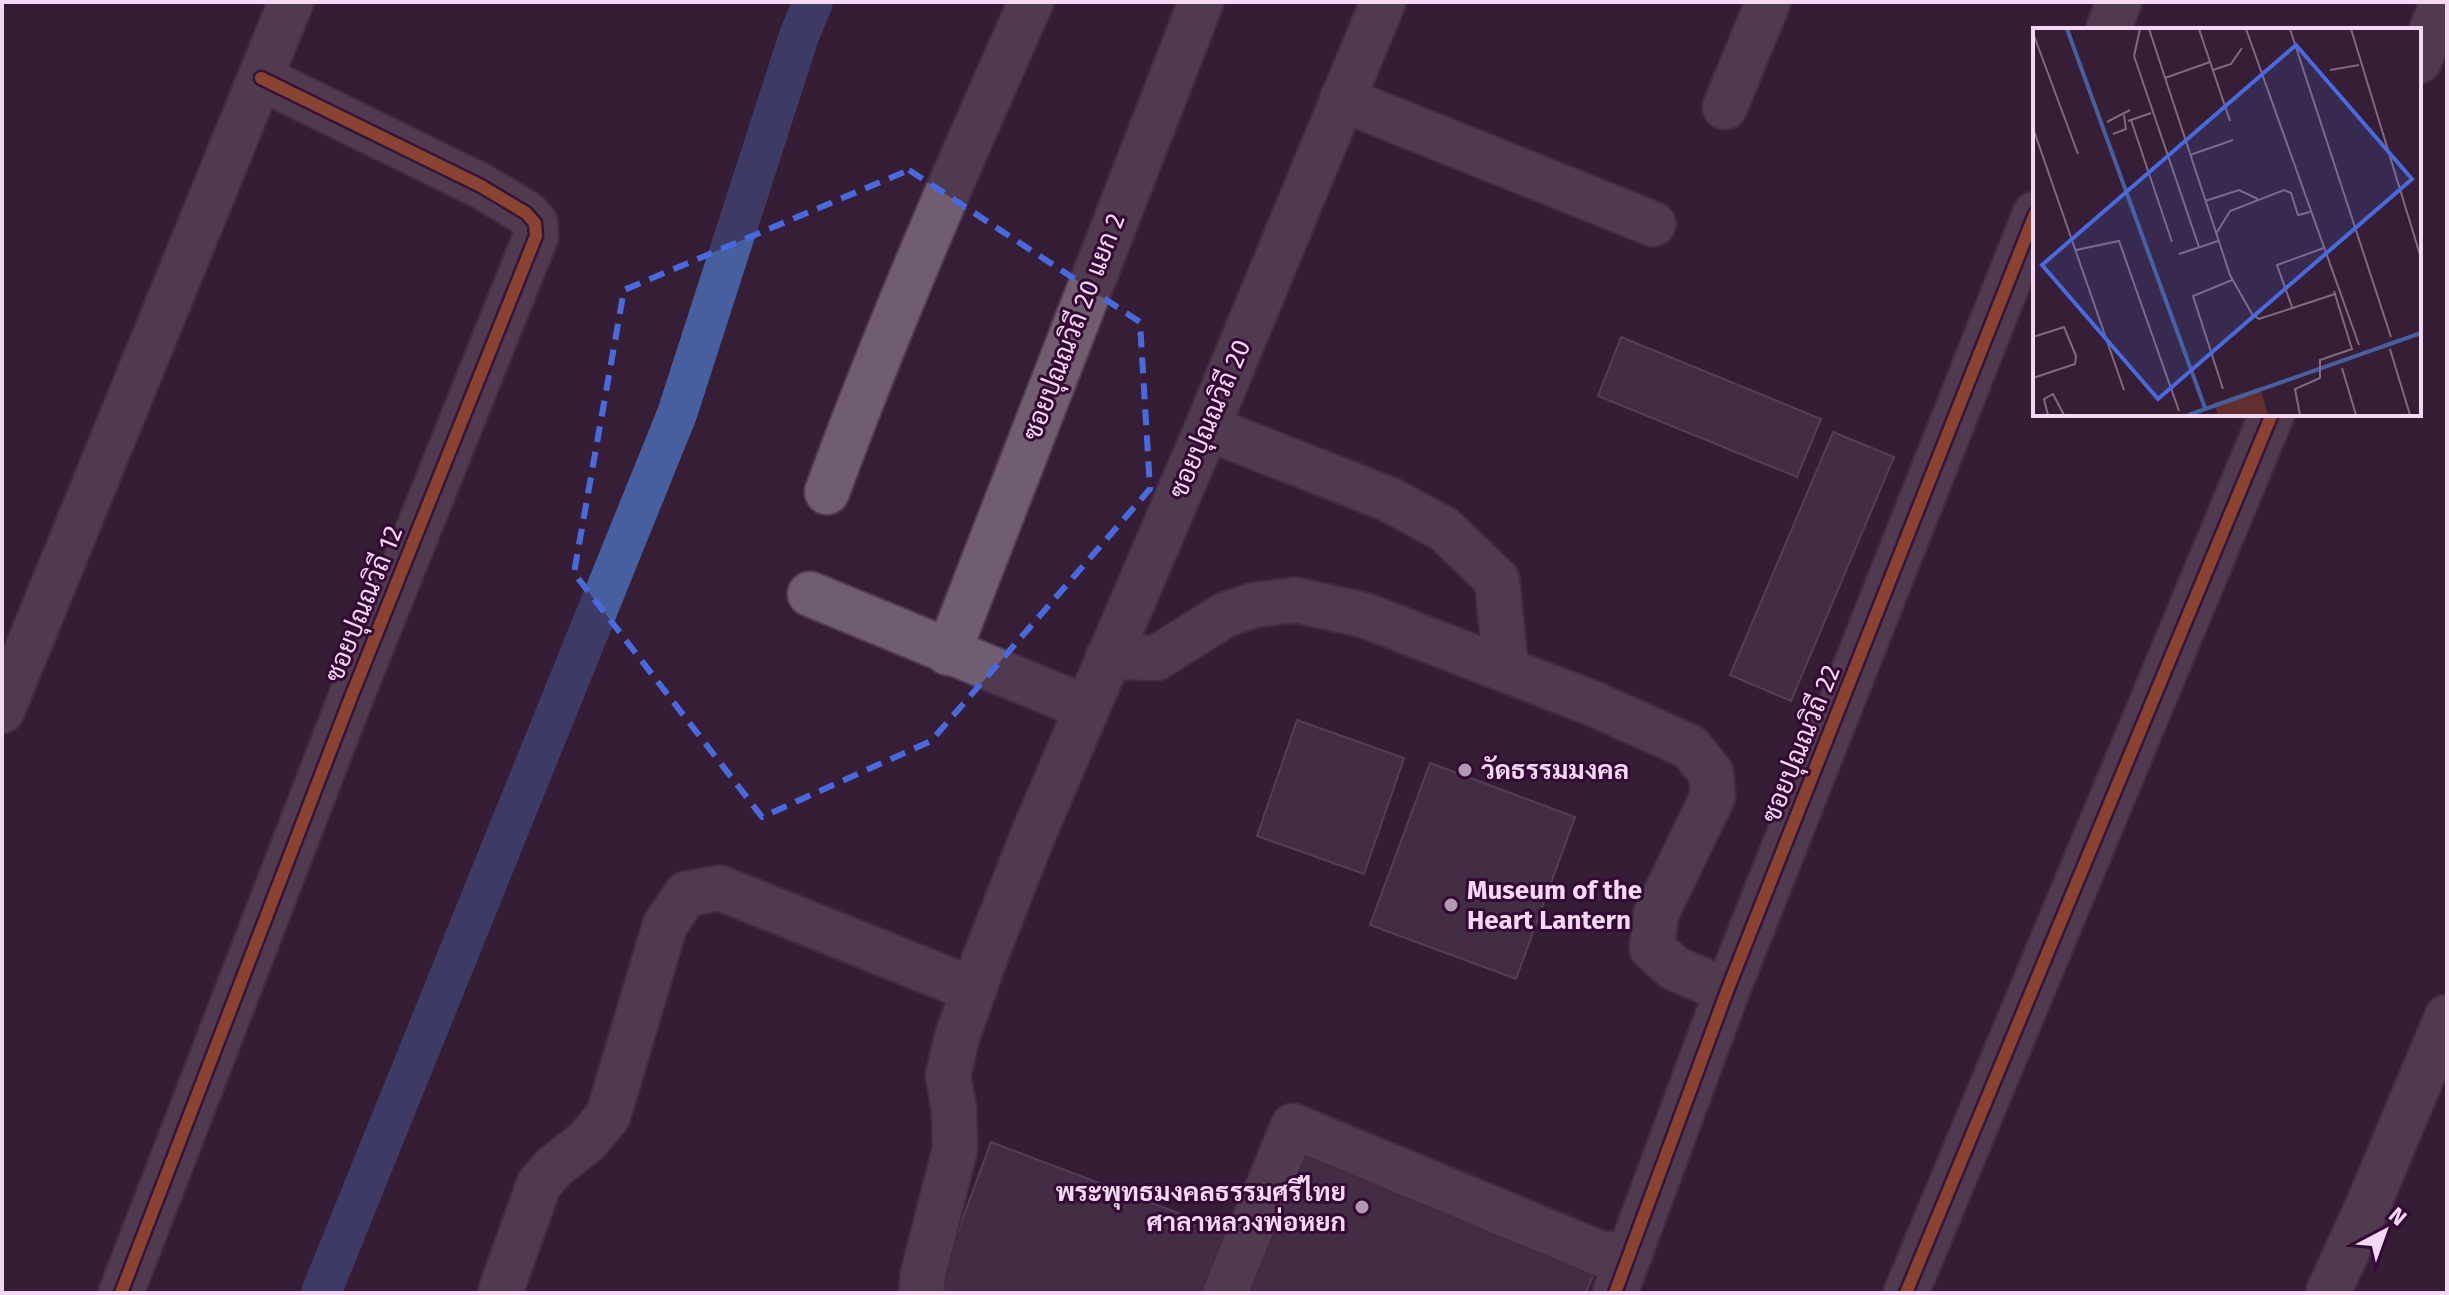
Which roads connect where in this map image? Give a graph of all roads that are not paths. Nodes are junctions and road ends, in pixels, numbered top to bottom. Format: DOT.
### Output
graph roads {
  1 [pos="291,2"];
  2 [pos="1031,2"];
  3 [pos="1201,2"];
  4 [pos="1383,2"];
  5 [pos="1768,2"];
  6 [pos="2119,2"];
  7 [pos="2443,2"];
  8 [pos="2109,28"];
  9 [pos="2421,56"];
  10 [pos="261,78"];
  11 [pos="1342,99"];
  12 [pos="1725,107"];
  13 [pos="2033,219"];
  14 [pos="1653,224"];
  15 [pos="2271,416"];
  16 [pos="1207,428"];
  17 [pos="827,492"];
  18 [pos="810,594"];
  19 [pos="948,653"];
  20 [pos="1108,657"];
  21 [pos="1506,670"];
  22 [pos="1087,708"];
  23 [pos="2,711"];
  24 [pos="974,990"];
  25 [pos="1727,991"];
  26 [pos="2447,1017"];
  27 [pos="1608,1274"];
  28 [pos="121,1293"];
  29 [pos="500,1293"];
  30 [pos="921,1293"];
  31 [pos="1225,1293"];
  32 [pos="1906,1293"];
  33 [pos="2328,1293"];
  1 -- 10 [label="street"];
  2 -- 17 [label="street"];
  3 -- 19 [label="street, ซอยปุณณวิถี 20 แยก 2"];
  4 -- 11 [label="street, ซอยปุณณวิถี 20"];
  5 -- 12 [label="street"];
  6 -- 8 [label="street"];
  7 -- 9 [label="street"];
  10 -- 23 [label="street"];
  10 -- 28 [label="street, ซอยปุณณวิถี 12"];
  11 -- 14 [label="street"];
  11 -- 16 [label="street, ซอยปุณณวิถี 20"];
  13 -- 25 [label="street, ซอยปุณณวิถี 22"];
  15 -- 32 [label="street"];
  16 -- 20 [label="street, ซอยปุณณวิถี 20"];
  16 -- 21 [label="street"];
  18 -- 19 [label="street"];
  19 -- 22 [label="street"];
  20 -- 21 [label="street"];
  20 -- 22 [label="street, ซอยปุณณวิถี 20"];
  21 -- 25 [label="street"];
  22 -- 24 [label="street, ซอยปุณณวิถี 20"];
  24 -- 29 [label="street"];
  24 -- 30 [label="street, ซอยปุณณวิถี 20"];
  25 -- 27 [label="street, ซอยปุณณวิถี 22"];
  26 -- 33 [label="street"];
  27 -- 31 [label="street"];
}
